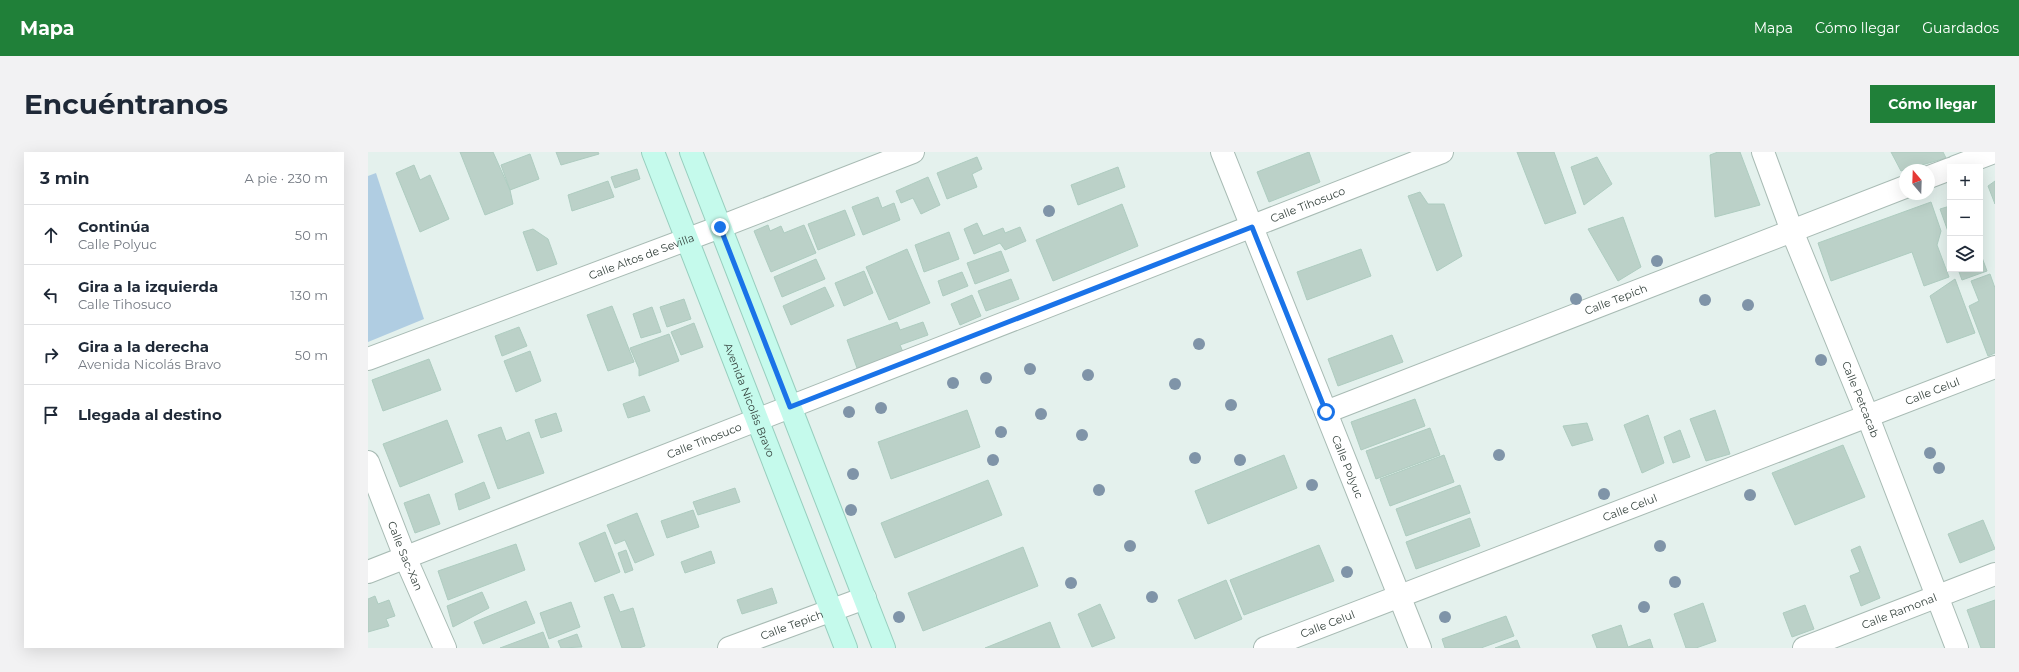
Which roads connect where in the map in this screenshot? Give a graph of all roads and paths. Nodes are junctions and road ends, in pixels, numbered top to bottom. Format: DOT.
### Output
graph roads {
  1 [pos="653,152"];
  2 [pos="691,152"];
  3 [pos="913,152"];
  4 [pos="1222,152"];
  5 [pos="1442,152"];
  6 [pos="1763,152"];
  7 [pos="1994,152"];
  8 [pos="1963,164"];
  9 [pos="1947,170"];
  10 [pos="1935,175"];
  11 [pos="1899,189"];
  12 [pos="720,227"];
  13 [pos="1252,227"];
  14 [pos="1792,231"];
  15 [pos="687,239"];
  16 [pos="368,359"];
  17 [pos="1995,368"];
  18 [pos="790,407"];
  19 [pos="1326,412"];
  20 [pos="1868,417"];
  21 [pos="757,419"];
  22 [pos="368,462"];
  23 [pos="405,557"];
  24 [pos="368,572"];
  25 [pos="1995,574"];
  26 [pos="1399,595"];
  27 [pos="1936,596"];
  28 [pos="865,598"];
  29 [pos="831,610"];
  30 [pos="445,648"];
  31 [pos="729,648"];
  32 [pos="846,648"];
  33 [pos="884,648"];
  34 [pos="1265,648"];
  35 [pos="1420,648"];
  36 [pos="1804,648"];
  37 [pos="1957,648"];
  1 -- 15 [label="main road, Avenida Nicolás Bravo"];
  2 -- 12 [label="main road"];
  3 -- 12 [label="street, Calle Altos de Sevilla"];
  4 -- 13 [label="street, Calle Polyuc"];
  5 -- 13 [label="street, Calle Tihosuco"];
  6 -- 14 [label="street, Calle Petcacab"];
  7 -- 8 [label="street"];
  9 -- 10 [label="street"];
  11 -- 14 [label="street, Calle Tepich"];
  12 -- 15 [label="street, Calle Altos de Sevilla"];
  12 -- 18 [label="main road"];
  13 -- 18 [label="street, Calle Tihosuco"];
  13 -- 19 [label="street, Calle Polyuc"];
  14 -- 19 [label="street, Calle Tepich"];
  14 -- 20 [label="street, Calle Petcacab"];
  15 -- 16 [label="street, Calle Altos de Sevilla"];
  15 -- 21 [label="main road, Avenida Nicolás Bravo"];
  17 -- 20 [label="street, Calle Celul"];
  18 -- 21 [label="street, Calle Tihosuco"];
  18 -- 28 [label="main road"];
  19 -- 26 [label="street, Calle Polyuc"];
  20 -- 26 [label="street, Calle Celul"];
  20 -- 27 [label="street, Calle Petcacab"];
  21 -- 23 [label="street, Calle Tihosuco"];
  21 -- 29 [label="main road, Avenida Nicolás Bravo"];
  22 -- 23 [label="street, Calle Sac-Xan"];
  23 -- 24 [label="street, Calle Tihosuco"];
  23 -- 30 [label="street, Calle Sac-Xan"];
  25 -- 27 [label="street, Calle Ramonal"];
  26 -- 34 [label="street, Calle Celul"];
  26 -- 35 [label="street, Calle Polyuc"];
  27 -- 36 [label="street, Calle Ramonal"];
  27 -- 37 [label="street, Calle Petcacab"];
  28 -- 29 [label="street, Calle Tepich"];
  28 -- 33 [label="main road"];
  29 -- 31 [label="street, Calle Tepich"];
  29 -- 32 [label="main road, Avenida Nicolás Bravo"];
}
